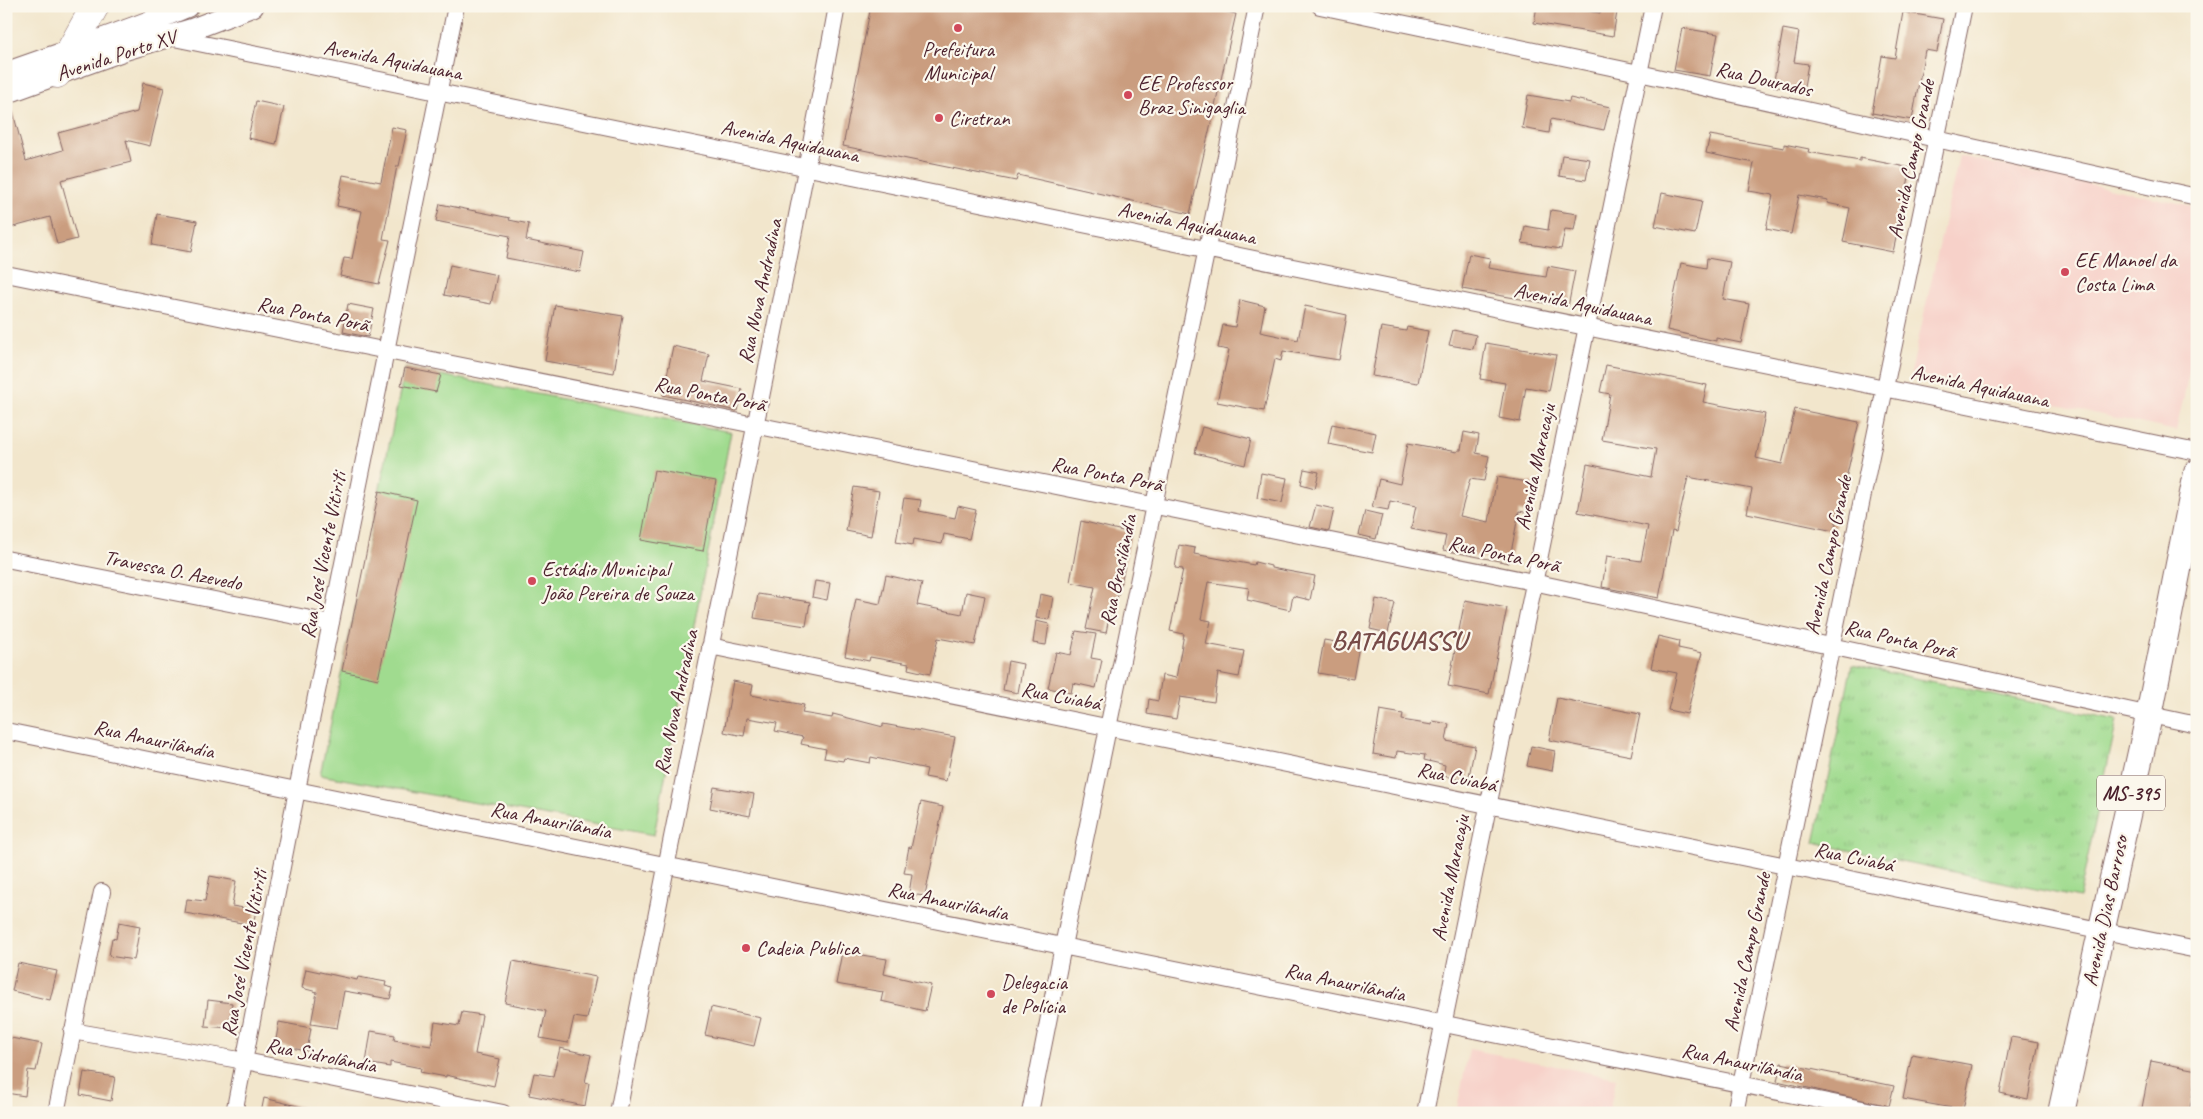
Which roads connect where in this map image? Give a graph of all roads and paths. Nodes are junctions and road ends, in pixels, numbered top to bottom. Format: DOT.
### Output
graph roads {
  1 [pos="95,6"];
  2 [pos="188,6"];
  3 [pos="253,6"];
  4 [pos="456,6"];
  5 [pos="837,6"];
  6 [pos="1256,6"];
  7 [pos="1320,6"];
  8 [pos="1653,6"];
  9 [pos="1964,6"];
  10 [pos="152,22"];
  11 [pos="167,37"];
  12 [pos="69,50"];
  13 [pos="1639,73"];
  14 [pos="6,74"];
  15 [pos="57,74"];
  16 [pos="439,91"];
  17 [pos="6,93"];
  18 [pos="1937,139"];
  19 [pos="807,167"];
  20 [pos="2197,197"];
  21 [pos="1206,248"];
  22 [pos="6,274"];
  23 [pos="1586,326"];
  24 [pos="386,350"];
  25 [pos="1884,387"];
  26 [pos="755,424"];
  27 [pos="2197,452"];
  28 [pos="2197,473"];
  29 [pos="1154,505"];
  30 [pos="6,559"];
  31 [pos="1533,582"];
  32 [pos="331,623"];
  33 [pos="1831,645"];
  34 [pos="710,646"];
  35 [pos="2149,716"];
  36 [pos="2197,725"];
  37 [pos="1108,727"];
  38 [pos="6,731"];
  39 [pos="297,790"];
  40 [pos="1487,804"];
  41 [pos="665,865"];
  42 [pos="1786,865"];
  43 [pos="102,892"];
  44 [pos="2101,930"];
  45 [pos="1062,946"];
  46 [pos="2197,950"];
  47 [pos="1443,1023"];
  48 [pos="72,1031"];
  49 [pos="245,1061"];
  50 [pos="1741,1084"];
  51 [pos="56,1113"];
  52 [pos="234,1113"];
  53 [pos="503,1113"];
  54 [pos="618,1113"];
  55 [pos="1030,1113"];
  56 [pos="1425,1113"];
  57 [pos="1735,1113"];
  58 [pos="1882,1113"];
  59 [pos="2061,1113"];
  1 -- 12 [label="highway"];
  2 -- 10 [label="street, Avenida Porto XV"];
  3 -- 11 [label="street, Avenida Porto XV"];
  4 -- 16 [label="street, Rua José Vicente Vitiriti"];
  5 -- 19 [label="street, Rua Nova Andradina"];
  6 -- 21 [label="street, Rua Brasilândia"];
  7 -- 13 [label="street, Rua Dourados"];
  8 -- 13 [label="street, Avenida Maracaju"];
  9 -- 18 [label="street, Avenida Campo Grande"];
  10 -- 11 [label="street"];
  10 -- 12 [label="street, Avenida Porto XV"];
  11 -- 15 [label="street, Avenida Porto XV"];
  11 -- 16 [label="street, Avenida Aquidauana"];
  12 -- 14 [label="street, Avenida Porto XV"];
  12 -- 15 [label="highway"];
  13 -- 18 [label="street, Rua Dourados"];
  13 -- 23 [label="street, Avenida Maracaju"];
  15 -- 17 [label="street, Avenida Porto XV"];
  16 -- 19 [label="street, Avenida Aquidauana"];
  16 -- 24 [label="street, Rua José Vicente Vitiriti"];
  18 -- 20 [label="street, Rua Dourados"];
  18 -- 25 [label="street, Avenida Campo Grande"];
  19 -- 21 [label="street, Avenida Aquidauana"];
  19 -- 26 [label="street, Rua Nova Andradina"];
  21 -- 23 [label="street, Avenida Aquidauana"];
  21 -- 29 [label="street, Rua Brasilândia"];
  22 -- 24 [label="street, Rua Ponta Porã"];
  23 -- 25 [label="street, Avenida Aquidauana"];
  23 -- 31 [label="street, Avenida Maracaju"];
  24 -- 26 [label="street, Rua Ponta Porã"];
  24 -- 32 [label="street, Rua José Vicente Vitiriti"];
  25 -- 27 [label="street, Avenida Aquidauana"];
  25 -- 33 [label="street, Avenida Campo Grande"];
  26 -- 29 [label="street, Rua Ponta Porã"];
  26 -- 34 [label="street, Rua Nova Andradina"];
  28 -- 35 [label="main road, Avenida Dias Barroso / MS-395"];
  29 -- 31 [label="street, Rua Ponta Porã"];
  29 -- 37 [label="street, Rua Brasilândia"];
  30 -- 32 [label="street, Travessa O. Azevedo"];
  31 -- 33 [label="street, Rua Ponta Porã"];
  31 -- 40 [label="street, Avenida Maracaju"];
  32 -- 39 [label="street, Rua José Vicente Vitiriti"];
  33 -- 35 [label="street, Rua Ponta Porã"];
  33 -- 42 [label="street, Avenida Campo Grande"];
  34 -- 37 [label="street, Rua Cuiabá"];
  34 -- 41 [label="street, Rua Nova Andradina"];
  35 -- 36 [label="street, Rua Ponta Porã"];
  35 -- 44 [label="main road, Avenida Dias Barroso / MS-395"];
  37 -- 40 [label="street, Rua Cuiabá"];
  37 -- 45 [label="street, Rua Brasilândia"];
  38 -- 39 [label="street, Rua Anaurilândia"];
  39 -- 41 [label="street, Rua Anaurilândia"];
  39 -- 49 [label="street, Rua José Vicente Vitiriti"];
  40 -- 42 [label="street, Rua Cuiabá"];
  40 -- 47 [label="street, Avenida Maracaju"];
  41 -- 45 [label="street, Rua Anaurilândia"];
  41 -- 54 [label="street, Rua Nova Andradina"];
  42 -- 44 [label="street, Rua Cuiabá"];
  42 -- 50 [label="street, Avenida Campo Grande"];
  43 -- 48 [label="street"];
  44 -- 46 [label="street, Rua Cuiabá"];
  44 -- 59 [label="main road, Avenida Dias Barroso / MS-395"];
  45 -- 47 [label="street, Rua Anaurilândia"];
  45 -- 55 [label="street, Rua Brasilândia"];
  47 -- 50 [label="street, Rua Anaurilândia"];
  47 -- 56 [label="street, Avenida Maracaju"];
  48 -- 49 [label="street, Rua Sidrolândia"];
  48 -- 51 [label="street"];
  49 -- 52 [label="street, Rua José Vicente Vitiriti"];
  49 -- 53 [label="street, Rua Sidrolândia"];
  50 -- 57 [label="street, Avenida Campo Grande"];
  50 -- 58 [label="street, Rua Anaurilândia"];
}
